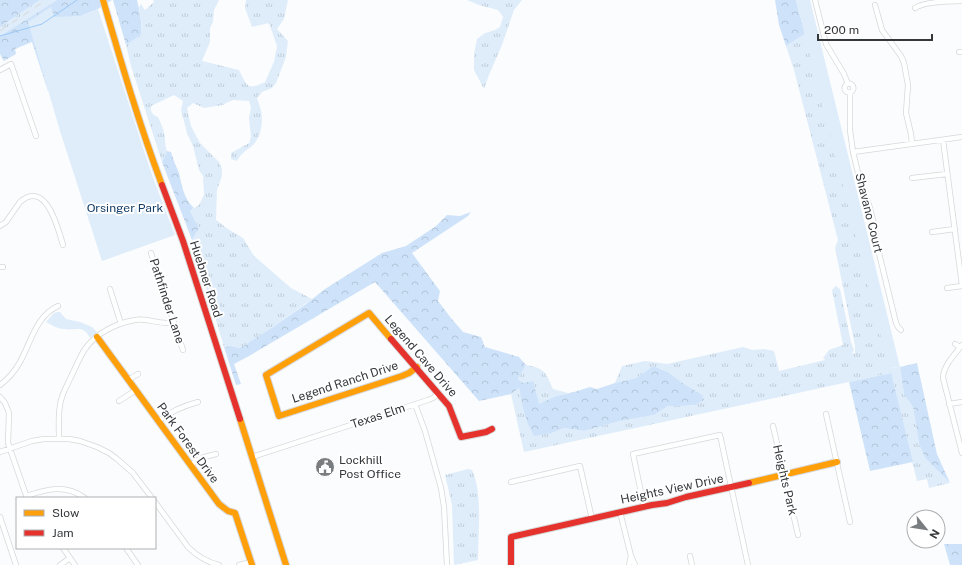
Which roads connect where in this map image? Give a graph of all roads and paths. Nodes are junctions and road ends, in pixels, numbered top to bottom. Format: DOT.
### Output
graph roads {
  1 [pos="815,0"];
  2 [pos="103,1"];
  3 [pos="962,1"];
  4 [pos="875,4"];
  5 [pos="916,8"];
  6 [pos="0,70"];
  7 [pos="36,136"];
  8 [pos="962,137"];
  9 [pos="943,140"];
  10 [pos="912,144"];
  11 [pos="853,152"];
  12 [pos="947,174"];
  13 [pos="912,178"];
  14 [pos="0,226"];
  15 [pos="955,229"];
  16 [pos="932,232"];
  17 [pos="63,245"];
  18 [pos="151,253"];
  19 [pos="962,285"];
  20 [pos="946,288"];
  21 [pos="110,289"];
  22 [pos="58,306"];
  23 [pos="174,322"];
  24 [pos="121,324"];
  25 [pos="902,330"];
  26 [pos="96,337"];
  27 [pos="955,344"];
  28 [pos="961,346"];
  29 [pos="183,350"];
  30 [pos="417,367"];
  31 [pos="138,374"];
  32 [pos="128,380"];
  33 [pos="0,385"];
  34 [pos="136,390"];
  35 [pos="439,393"];
  36 [pos="0,397"];
  37 [pos="119,401"];
  38 [pos="198,402"];
  39 [pos="962,402"];
  40 [pos="415,404"];
  41 [pos="949,404"];
  42 [pos="826,414"];
  43 [pos="279,416"];
  44 [pos="158,421"];
  45 [pos="773,426"];
  46 [pos="492,429"];
  47 [pos="59,439"];
  48 [pos="10,448"];
  49 [pos="0,452"];
  50 [pos="962,453"];
  51 [pos="216,454"];
  52 [pos="252,457"];
  53 [pos="836,462"];
  54 [pos="190,465"];
  55 [pos="784,474"];
  56 [pos="511,482"];
  57 [pos="732,487"];
  58 [pos="26,497"];
  59 [pos="83,497"];
  60 [pos="151,497"];
  61 [pos="156,503"];
  62 [pos="644,506"];
  63 [pos="620,512"];
  64 [pos="0,517"];
  65 [pos="592,518"];
  66 [pos="850,522"];
  67 [pos="798,534"];
  68 [pos="64,549"];
  69 [pos="127,549"];
  70 [pos="630,556"];
  71 [pos="690,556"];
  72 [pos="70,558"];
  73 [pos="252,563"];
  74 [pos="16,565"];
  75 [pos="60,565"];
  76 [pos="75,565"];
  77 [pos="138,565"];
  78 [pos="219,565"];
  79 [pos="240,565"];
  80 [pos="286,565"];
  81 [pos="447,565"];
  82 [pos="511,565"];
  83 [pos="630,565"];
  84 [pos="635,565"];
  85 [pos="692,565"];
  86 [pos="748,565"];
  1 -- 11 [label="street, Shavano Court"];
  2 -- 52 [label="street, Huebner Road"];
  3 -- 5 [label="street"];
  4 -- 10 [label="street"];
  6 -- 7 [label="street"];
  8 -- 9 [label="street"];
  9 -- 10 [label="street"];
  9 -- 12 [label="street"];
  10 -- 11 [label="street"];
  11 -- 25 [label="street, Shavano Court"];
  12 -- 13 [label="street"];
  12 -- 15 [label="street"];
  14 -- 17 [label="street"];
  15 -- 16 [label="street"];
  15 -- 19 [label="street"];
  18 -- 23 [label="street, Pathfinder Lane"];
  19 -- 20 [label="street"];
  21 -- 24 [label="street"];
  22 -- 33 [label="street"];
  23 -- 24 [label="street"];
  23 -- 29 [label="street, Pathfinder Lane"];
  24 -- 26 [label="street"];
  26 -- 32 [label="street, Park Forest Drive"];
  26 -- 47 [label="street"];
  27 -- 28 [label="street"];
  28 -- 41 [label="street"];
  30 -- 35 [label="street, Legend Cave Drive"];
  30 -- 43 [label="street, Legend Ranch Drive"];
  30 -- 43 [label="street, Legend Cave Drive"];
  31 -- 32 [label="street"];
  32 -- 34 [label="street, Park Forest Drive"];
  34 -- 37 [label="street"];
  34 -- 44 [label="street, Park Forest Drive"];
  35 -- 40 [label="street"];
  35 -- 46 [label="street, Legend Cave Drive"];
  36 -- 48 [label="street"];
  38 -- 44 [label="street"];
  39 -- 41 [label="street"];
  40 -- 52 [label="street, Texas Elm"];
  40 -- 81 [label="street, Texas Elm"];
  41 -- 50 [label="street"];
  42 -- 53 [label="street"];
  44 -- 54 [label="street, Park Forest Drive"];
  45 -- 55 [label="street, Heights Park"];
  47 -- 48 [label="street"];
  47 -- 60 [label="street"];
  48 -- 49 [label="street"];
  48 -- 58 [label="street"];
  51 -- 54 [label="street"];
  52 -- 80 [label="street, Huebner Road"];
  53 -- 55 [label="street, Heights View Drive"];
  53 -- 66 [label="street"];
  54 -- 73 [label="street, Park Forest Drive"];
  55 -- 57 [label="street, Heights View Drive"];
  55 -- 67 [label="street, Heights Park"];
  56 -- 65 [label="street"];
  57 -- 62 [label="street, Heights View Drive"];
  57 -- 62 [label="street"];
  57 -- 86 [label="street"];
  58 -- 59 [label="street"];
  61 -- 78 [label="street"];
  62 -- 63 [label="street, Heights View Drive"];
  63 -- 65 [label="street, Heights View Drive"];
  63 -- 70 [label="street"];
  64 -- 74 [label="street"];
  65 -- 82 [label="street, Heights View Drive"];
  68 -- 72 [label="street"];
  69 -- 77 [label="street"];
  70 -- 83 [label="street"];
  70 -- 84 [label="street"];
  71 -- 85 [label="street"];
  72 -- 75 [label="street"];
  72 -- 76 [label="street"];
  73 -- 79 [label="street"];
}
